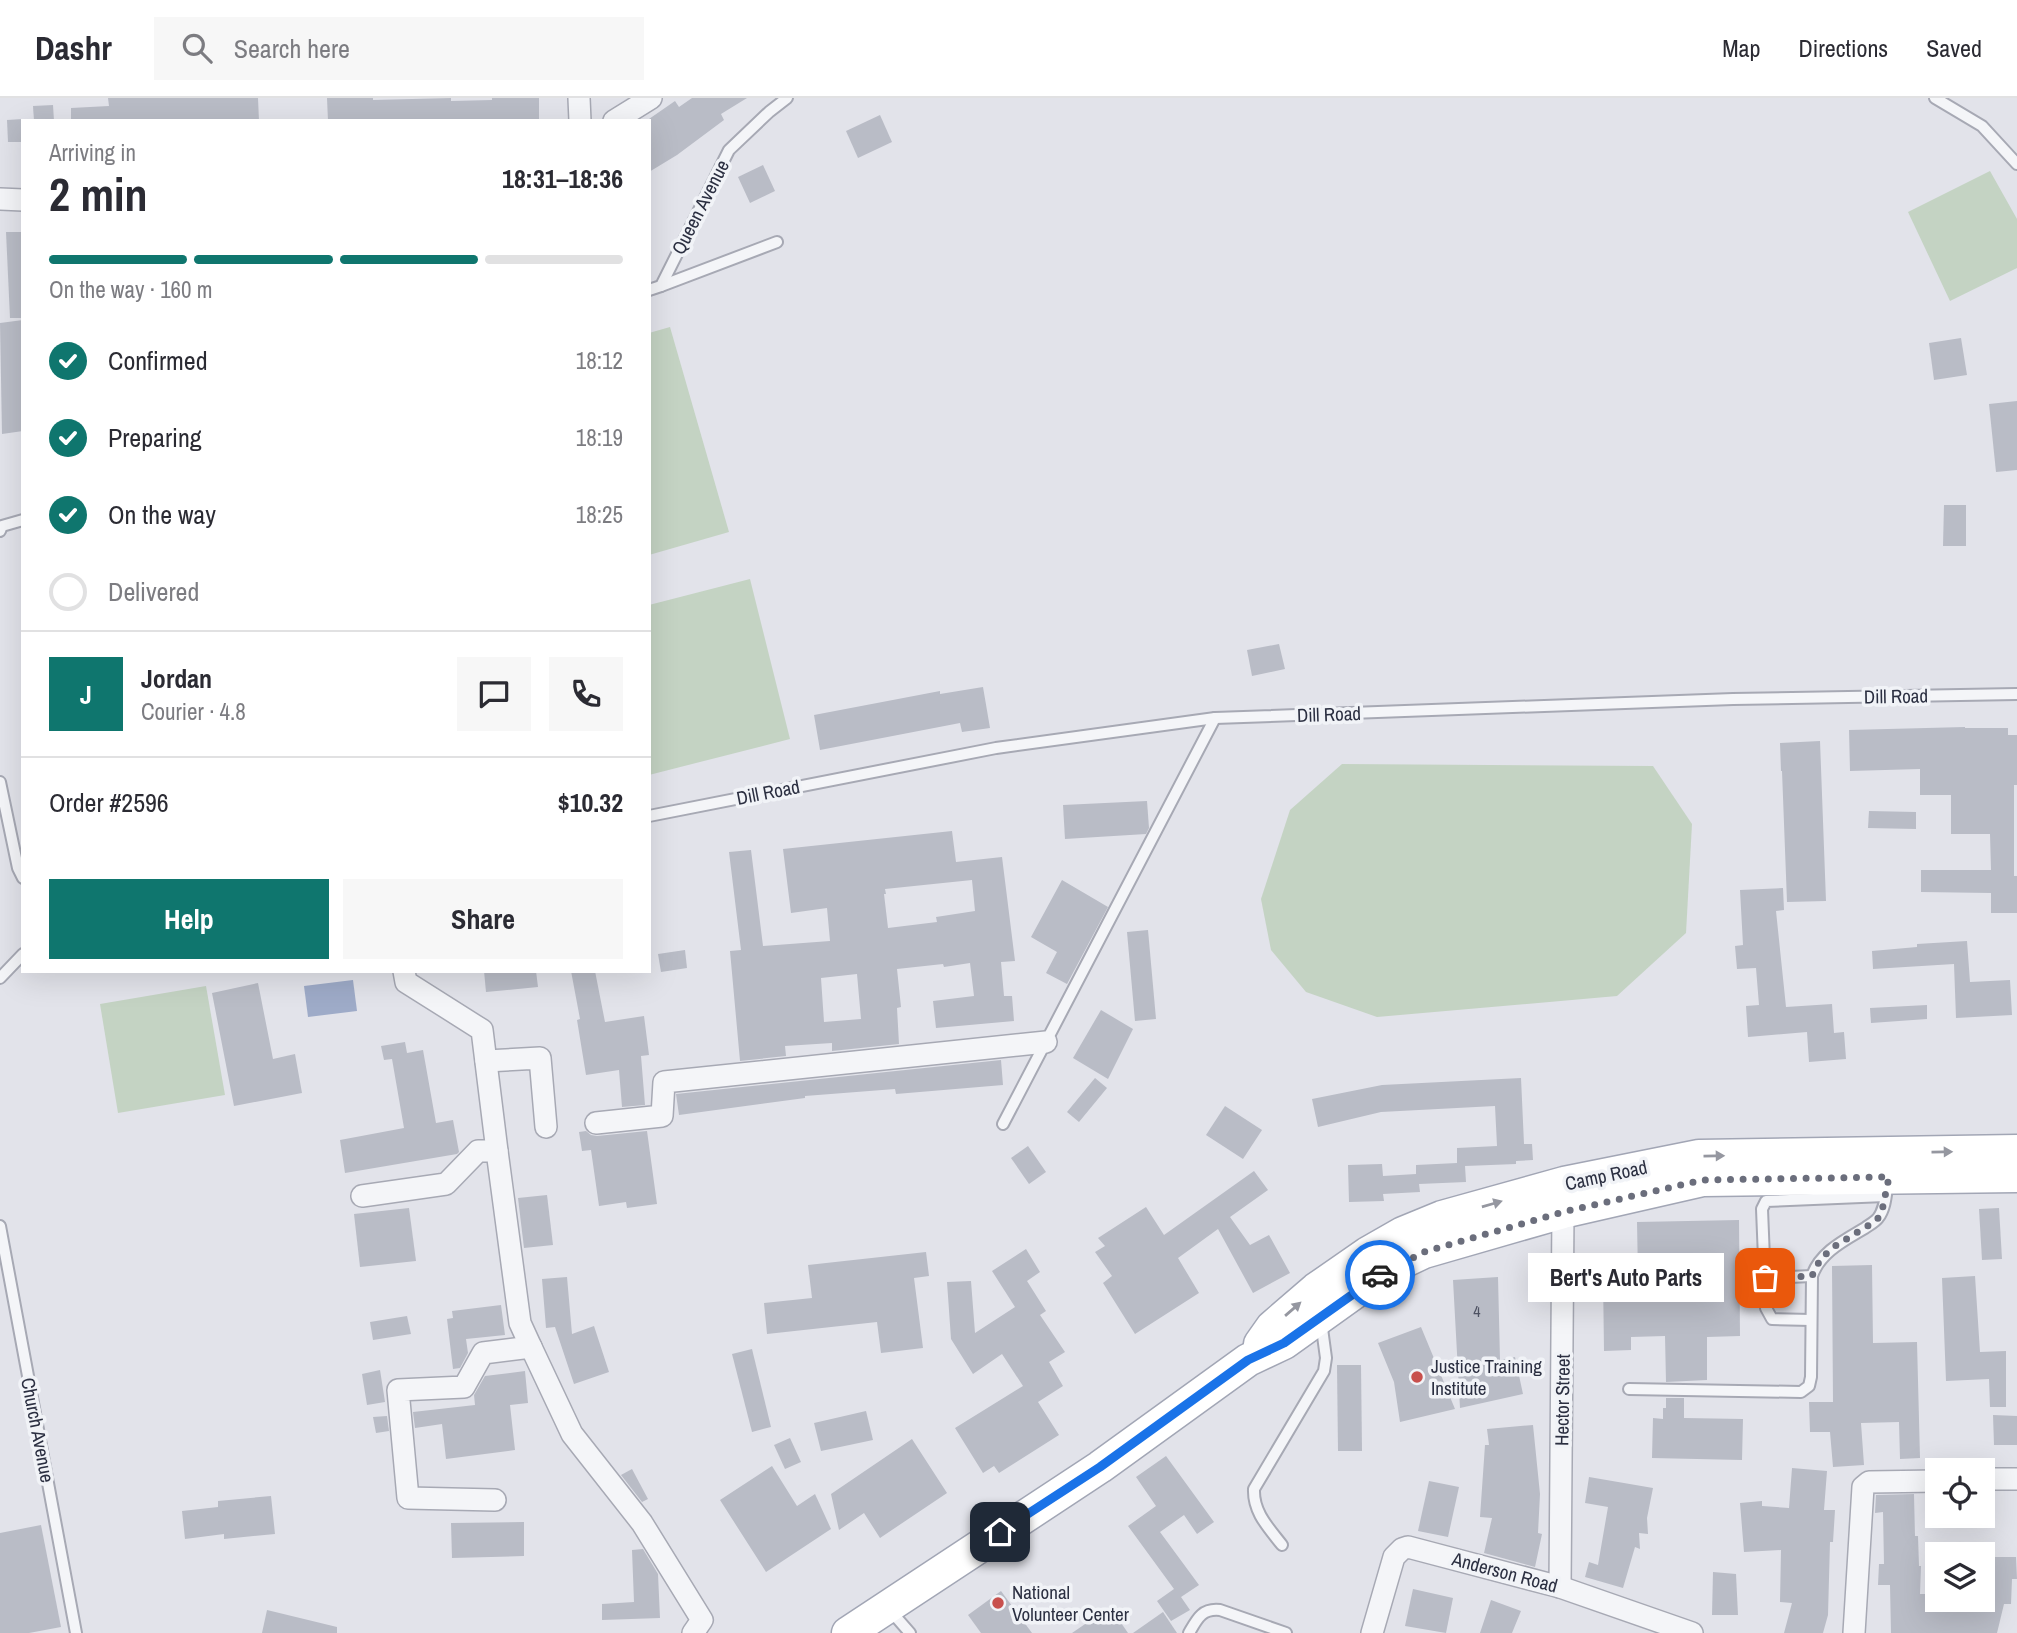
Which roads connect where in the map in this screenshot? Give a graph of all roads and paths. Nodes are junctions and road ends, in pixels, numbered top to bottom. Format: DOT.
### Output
graph roads {
  1 [pos="579,98"];
  2 [pos="651,98"];
  3 [pos="788,98"];
  4 [pos="1935,98"];
  5 [pos="580,119"];
  6 [pos="617,119"];
  7 [pos="2017,164"];
  8 [pos="0,199"];
  9 [pos="21,200"];
  10 [pos="777,242"];
  11 [pos="661,286"];
  12 [pos="651,289"];
  13 [pos="21,521"];
  14 [pos="0,531"];
  15 [pos="2017,694"];
  16 [pos="1215,718"];
  17 [pos="0,782"];
  18 [pos="651,816"];
  19 [pos="21,874"];
  20 [pos="21,956"];
  21 [pos="404,973"];
  22 [pos="0,978"];
  23 [pos="1046,1042"];
  24 [pos="486,1061"];
  25 [pos="596,1123"];
  26 [pos="1003,1124"];
  27 [pos="546,1127"];
  28 [pos="497,1151"];
  29 [pos="2002,1163"];
  30 [pos="1887,1186"];
  31 [pos="362,1196"];
  32 [pos="1563,1212"];
  33 [pos="0,1226"];
  34 [pos="1812,1276"];
  35 [pos="1765,1278"];
  36 [pos="1320,1317"];
  37 [pos="1811,1320"];
  38 [pos="531,1347"];
  39 [pos="1248,1360"];
  40 [pos="1629,1389"];
  41 [pos="1995,1479"];
  42 [pos="2017,1479"];
  43 [pos="1925,1481"];
  44 [pos="495,1500"];
  45 [pos="1282,1545"];
  46 [pos="1560,1587"];
  47 [pos="887,1607"];
  48 [pos="76,1633"];
  49 [pos="693,1633"];
  50 [pos="848,1633"];
  51 [pos="910,1633"];
  52 [pos="1189,1633"];
  53 [pos="1286,1633"];
  54 [pos="1372,1633"];
  55 [pos="1692,1633"];
  56 [pos="1854,1633"];
  1 -- 5 [label="street"];
  2 -- 6 [label="street"];
  3 -- 11 [label="lane, Queen Avenue"];
  4 -- 7 [label="lane"];
  8 -- 9 [label="street"];
  10 -- 11 [label="lane"];
  11 -- 12 [label="lane"];
  13 -- 14 [label="lane"];
  15 -- 16 [label="lane, Dill Road"];
  16 -- 18 [label="lane, Dill Road"];
  16 -- 23 [label="lane"];
  17 -- 19 [label="lane"];
  20 -- 22 [label="lane"];
  21 -- 24 [label="street"];
  23 -- 25 [label="street"];
  23 -- 26 [label="lane"];
  24 -- 27 [label="street"];
  24 -- 28 [label="street"];
  28 -- 31 [label="street"];
  28 -- 38 [label="street"];
  29 -- 30 [label="main road, Camp Road"];
  39 -- 29 [label="main road, Camp Road, one-way"];
  30 -- 32 [label="main road, Camp Road"];
  30 -- 34 [label="lane"];
  30 -- 35 [label="lane"];
  32 -- 36 [label="main road, Camp Road"];
  32 -- 46 [label="street, Hector Street"];
  33 -- 48 [label="lane, Church Avenue"];
  34 -- 35 [label="lane"];
  34 -- 37 [label="lane"];
  35 -- 37 [label="lane"];
  36 -- 39 [label="main road, Camp Road"];
  36 -- 45 [label="lane"];
  37 -- 40 [label="lane"];
  38 -- 44 [label="street"];
  38 -- 49 [label="street"];
  39 -- 47 [label="main road, Camp Road"];
  41 -- 42 [label="street"];
  43 -- 56 [label="street"];
  46 -- 54 [label="street, Anderson Road"];
  46 -- 55 [label="street, Anderson Road"];
  47 -- 50 [label="main road, Camp Road"];
  47 -- 51 [label="lane"];
  52 -- 53 [label="lane"];
}
